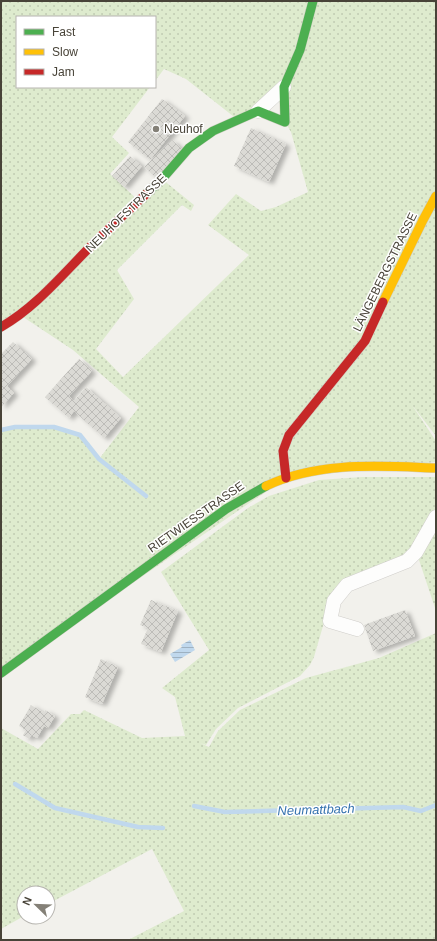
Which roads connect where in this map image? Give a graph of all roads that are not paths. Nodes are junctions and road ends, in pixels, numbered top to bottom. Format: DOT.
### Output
graph roads {
  1 [pos="313,1"];
  2 [pos="284,87"];
  3 [pos="258,111"];
  4 [pos="436,196"];
  5 [pos="1,327"];
  6 [pos="436,468"];
  7 [pos="286,478"];
  8 [pos="436,516"];
  9 [pos="357,629"];
  10 [pos="1,673"];
  1 -- 2 [label="street, NEUHOFSTRASSE"];
  2 -- 3 [label="street, NEUHOFSTRASSE"];
  2 -- 3 [label="street, NEUHOFSTRASSE"];
  3 -- 5 [label="street, NEUHOFSTRASSE"];
  4 -- 7 [label="street, LÄNGEBERGSTRASSE"];
  6 -- 7 [label="street, RIETWIESSTRASSE"];
  7 -- 10 [label="street, RIETWIESSTRASSE"];
  8 -- 9 [label="street"];
}
